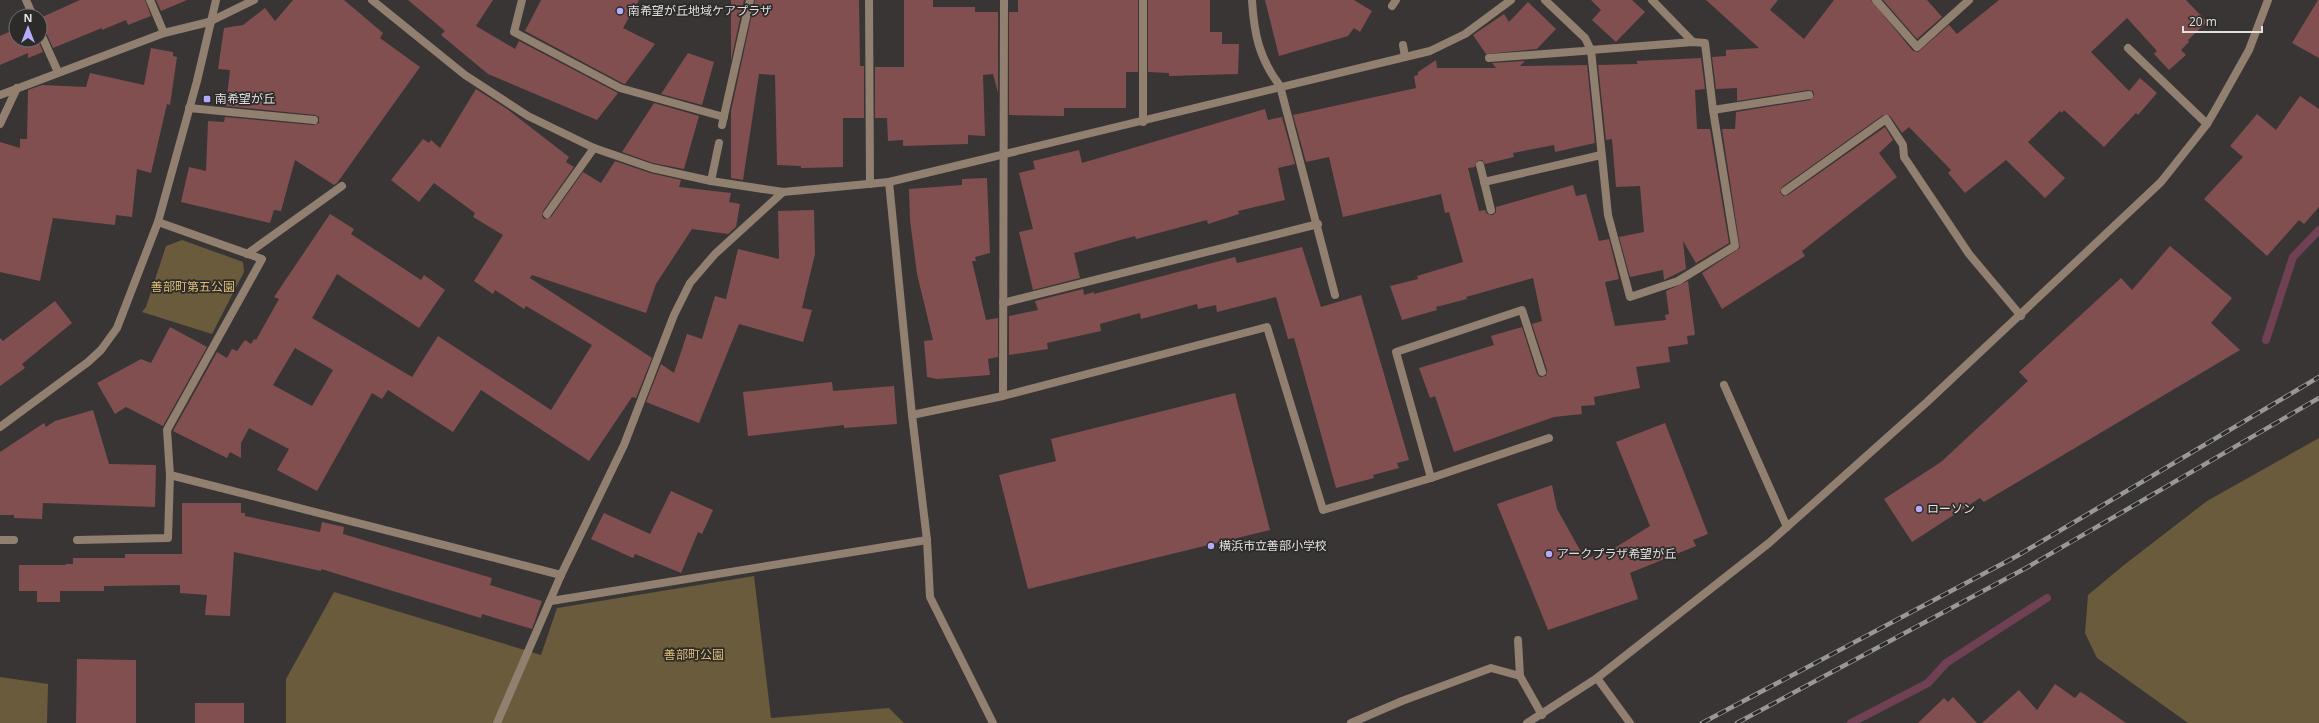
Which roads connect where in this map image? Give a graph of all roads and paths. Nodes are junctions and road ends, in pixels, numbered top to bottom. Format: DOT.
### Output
graph roads {
  1 [pos="150,0"];
  2 [pos="216,0"];
  3 [pos="254,0"];
  4 [pos="372,0"];
  5 [pos="522,0"];
  6 [pos="750,0"];
  7 [pos="869,0"];
  8 [pos="1004,0"];
  9 [pos="1143,0"];
  10 [pos="1252,0"];
  11 [pos="1511,0"];
  12 [pos="1546,0"];
  13 [pos="1652,0"];
  14 [pos="1876,0"];
  15 [pos="1969,0"];
  16 [pos="2268,0"];
  17 [pos="209,22"];
  18 [pos="164,33"];
  19 [pos="1693,42"];
  20 [pos="1403,45"];
  21 [pos="47,48"];
  22 [pos="2128,48"];
  23 [pos="1591,50"];
  24 [pos="1405,57"];
  25 [pos="1489,58"];
  26 [pos="58,72"];
  27 [pos="1280,86"];
  28 [pos="17,88"];
  29 [pos="0,94"];
  30 [pos="1809,95"];
  31 [pos="189,108"];
  32 [pos="1713,110"];
  33 [pos="314,120"];
  34 [pos="1143,122"];
  35 [pos="0,124"];
  36 [pos="2207,124"];
  37 [pos="719,143"];
  38 [pos="594,148"];
  39 [pos="1002,154"];
  40 [pos="1602,155"];
  41 [pos="1480,165"];
  42 [pos="711,181"];
  43 [pos="889,182"];
  44 [pos="1484,182"];
  45 [pos="870,184"];
  46 [pos="342,186"];
  47 [pos="783,192"];
  48 [pos="1785,192"];
  49 [pos="1491,210"];
  50 [pos="547,214"];
  51 [pos="158,222"];
  52 [pos="1318,224"];
  53 [pos="247,254"];
  54 [pos="1335,295"];
  55 [pos="1003,303"];
  56 [pos="2021,316"];
  57 [pos="1542,372"];
  58 [pos="1724,385"];
  59 [pos="1003,396"];
  60 [pos="912,415"];
  61 [pos="0,427"];
  62 [pos="1549,438"];
  63 [pos="170,475"];
  64 [pos="1431,478"];
  65 [pos="1787,527"];
  66 [pos="0,540"];
  67 [pos="14,540"];
  68 [pos="77,540"];
  69 [pos="927,540"];
  70 [pos="561,575"];
  71 [pos="551,601"];
  72 [pos="1518,640"];
  73 [pos="1520,676"];
  74 [pos="1597,678"];
  75 [pos="1542,714"];
  76 [pos="497,723"];
  77 [pos="994,723"];
  78 [pos="1352,723"];
  79 [pos="1527,723"];
  80 [pos="1630,723"];
  1 -- 18 [label="street"];
  2 -- 17 [label="street"];
  3 -- 17 [label="street"];
  4 -- 38 [label="street"];
  5 -- 6 [label="street"];
  7 -- 45 [label="street"];
  8 -- 39 [label="street"];
  9 -- 34 [label="street"];
  10 -- 27 [label="street"];
  11 -- 24 [label="street"];
  12 -- 23 [label="street"];
  13 -- 19 [label="street"];
  14 -- 15 [label="street"];
  16 -- 36 [label="street"];
  17 -- 18 [label="street"];
  17 -- 31 [label="street"];
  18 -- 26 [label="street"];
  19 -- 23 [label="street"];
  19 -- 32 [label="street"];
  20 -- 24 [label="street"];
  21 -- 26 [label="street"];
  22 -- 36 [label="street"];
  23 -- 25 [label="street"];
  23 -- 40 [label="street"];
  24 -- 27 [label="street"];
  26 -- 28 [label="street"];
  27 -- 34 [label="street"];
  27 -- 52 [label="street"];
  28 -- 29 [label="street"];
  28 -- 35 [label="street"];
  30 -- 32 [label="street"];
  31 -- 33 [label="street"];
  31 -- 51 [label="street"];
  32 -- 40 [label="street"];
  34 -- 39 [label="street"];
  36 -- 56 [label="street"];
  37 -- 42 [label="street"];
  38 -- 42 [label="street"];
  38 -- 50 [label="street"];
  39 -- 43 [label="street"];
  39 -- 55 [label="street"];
  40 -- 44 [label="street"];
  41 -- 44 [label="street"];
  42 -- 47 [label="street"];
  43 -- 45 [label="street"];
  43 -- 60 [label="street"];
  44 -- 49 [label="street"];
  45 -- 47 [label="street"];
  46 -- 53 [label="street"];
  47 -- 70 [label="street"];
  48 -- 56 [label="street"];
  51 -- 53 [label="street"];
  51 -- 61 [label="street"];
  52 -- 54 [label="street"];
  52 -- 55 [label="street"];
  53 -- 63 [label="street"];
  55 -- 59 [label="street"];
  56 -- 65 [label="street"];
  57 -- 64 [label="street"];
  58 -- 65 [label="street"];
  59 -- 60 [label="street"];
  59 -- 64 [label="street"];
  60 -- 69 [label="street"];
  62 -- 64 [label="street"];
  63 -- 68 [label="street"];
  63 -- 70 [label="street"];
  65 -- 74 [label="street"];
  66 -- 67 [label="street"];
  69 -- 71 [label="street"];
  69 -- 77 [label="street"];
  70 -- 71 [label="street"];
  71 -- 76 [label="street"];
  72 -- 73 [label="street"];
  73 -- 75 [label="street"];
  73 -- 78 [label="street"];
  74 -- 75 [label="street"];
  74 -- 80 [label="street"];
  75 -- 79 [label="street"];
}
